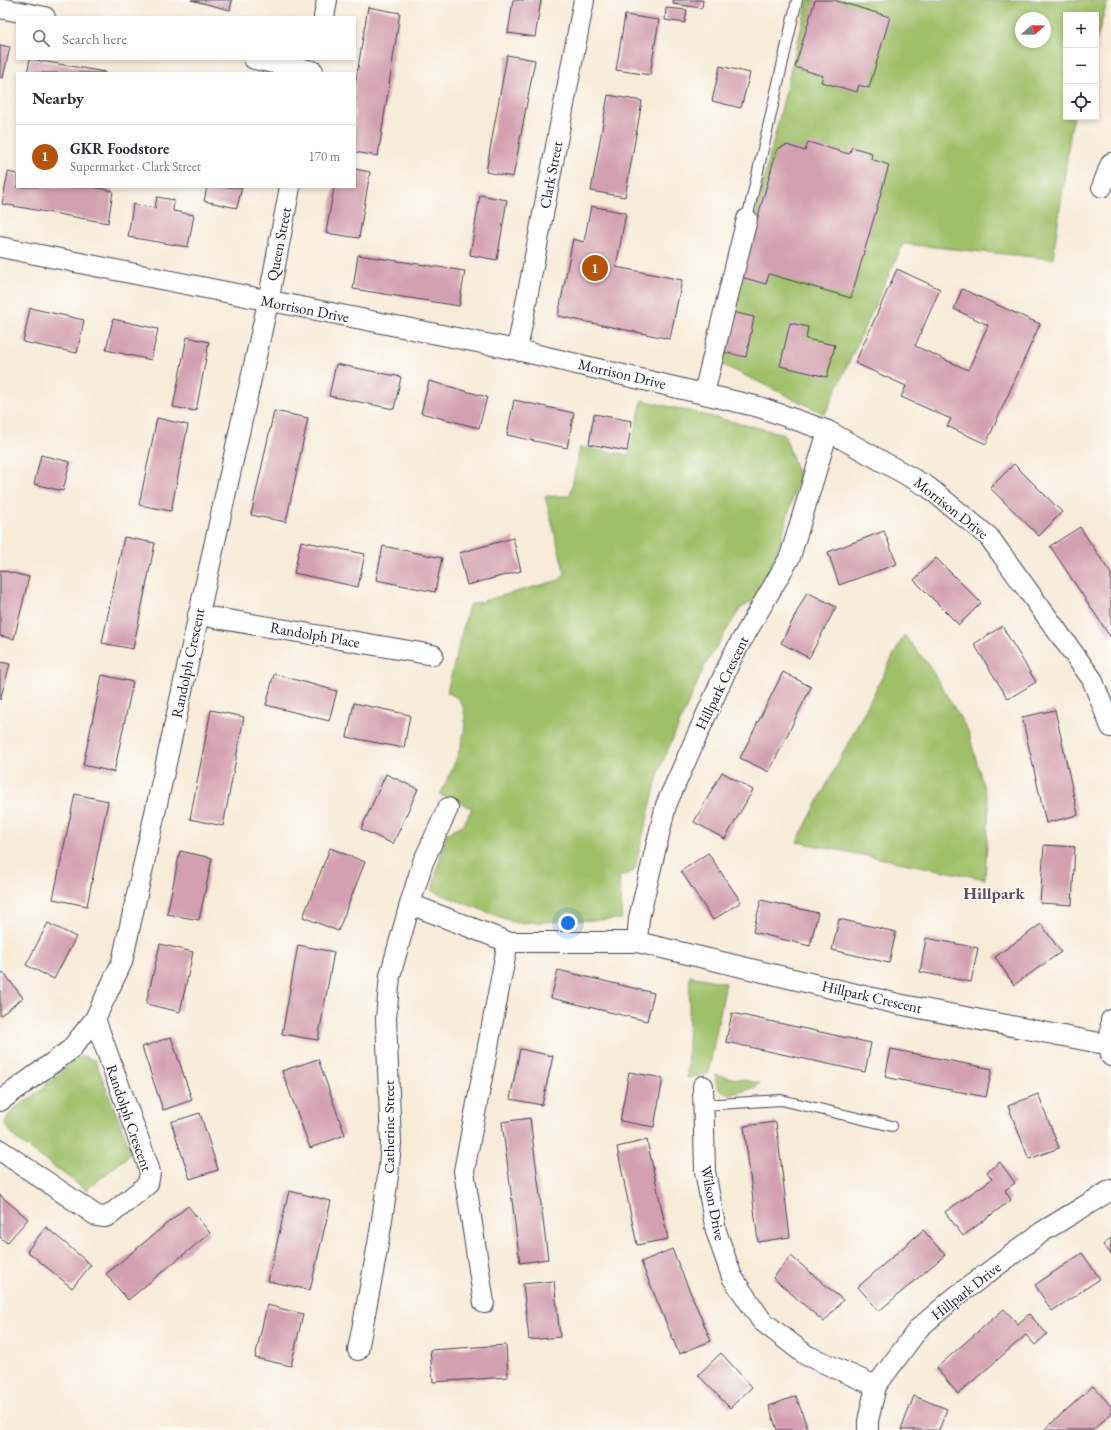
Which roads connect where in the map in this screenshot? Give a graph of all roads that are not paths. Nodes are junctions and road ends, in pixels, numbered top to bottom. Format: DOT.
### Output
graph roads {
  1 [pos="327,0"];
  2 [pos="584,0"];
  3 [pos="797,0"];
  4 [pos="0,8"];
  5 [pos="39,16"];
  6 [pos="324,16"];
  7 [pos="261,60"];
  8 [pos="313,68"];
  9 [pos="1111,163"];
  10 [pos="1102,187"];
  11 [pos="290,188"];
  12 [pos="747,219"];
  13 [pos="0,247"];
  14 [pos="268,302"];
  15 [pos="517,350"];
  16 [pos="704,393"];
  17 [pos="828,430"];
  18 [pos="198,615"];
  19 [pos="433,655"];
  20 [pos="1111,727"];
  21 [pos="448,808"];
  22 [pos="410,904"];
  23 [pos="508,942"];
  24 [pos="637,942"];
  25 [pos="94,1019"];
  26 [pos="1111,1020"];
  27 [pos="1110,1051"];
  28 [pos="703,1086"];
  29 [pos="0,1101"];
  30 [pos="703,1105"];
  31 [pos="892,1126"];
  32 [pos="0,1150"];
  33 [pos="1111,1190"];
  34 [pos="484,1303"];
  35 [pos="358,1350"];
  36 [pos="876,1386"];
  37 [pos="868,1430"];
  1 -- 6 [label="street"];
  2 -- 15 [label="street, Clark Street"];
  3 -- 12 [label="lane"];
  4 -- 5 [label="street"];
  7 -- 8 [label="street"];
  9 -- 10 [label="street"];
  11 -- 14 [label="street, Queen Street"];
  12 -- 16 [label="street"];
  13 -- 14 [label="street, Morrison Drive"];
  14 -- 15 [label="street, Morrison Drive"];
  14 -- 18 [label="street, Randolph Crescent"];
  15 -- 16 [label="street, Morrison Drive"];
  16 -- 17 [label="street, Morrison Drive"];
  17 -- 20 [label="street, Morrison Drive"];
  17 -- 24 [label="street, Hillpark Crescent"];
  18 -- 19 [label="street, Randolph Place"];
  18 -- 25 [label="street, Randolph Crescent"];
  21 -- 22 [label="street"];
  22 -- 23 [label="street"];
  22 -- 35 [label="street, Catherine Street"];
  23 -- 24 [label="street, Hillpark Crescent"];
  23 -- 34 [label="street"];
  24 -- 27 [label="street, Hillpark Crescent"];
  25 -- 29 [label="street, Randolph Crescent"];
  25 -- 32 [label="street, Randolph Crescent"];
  26 -- 27 [label="street"];
  28 -- 30 [label="street, Wilson Drive"];
  30 -- 31 [label="lane"];
  30 -- 36 [label="street, Wilson Drive"];
  33 -- 36 [label="street, Hillpark Drive"];
  36 -- 37 [label="street, Hillpark Drive"];
}
